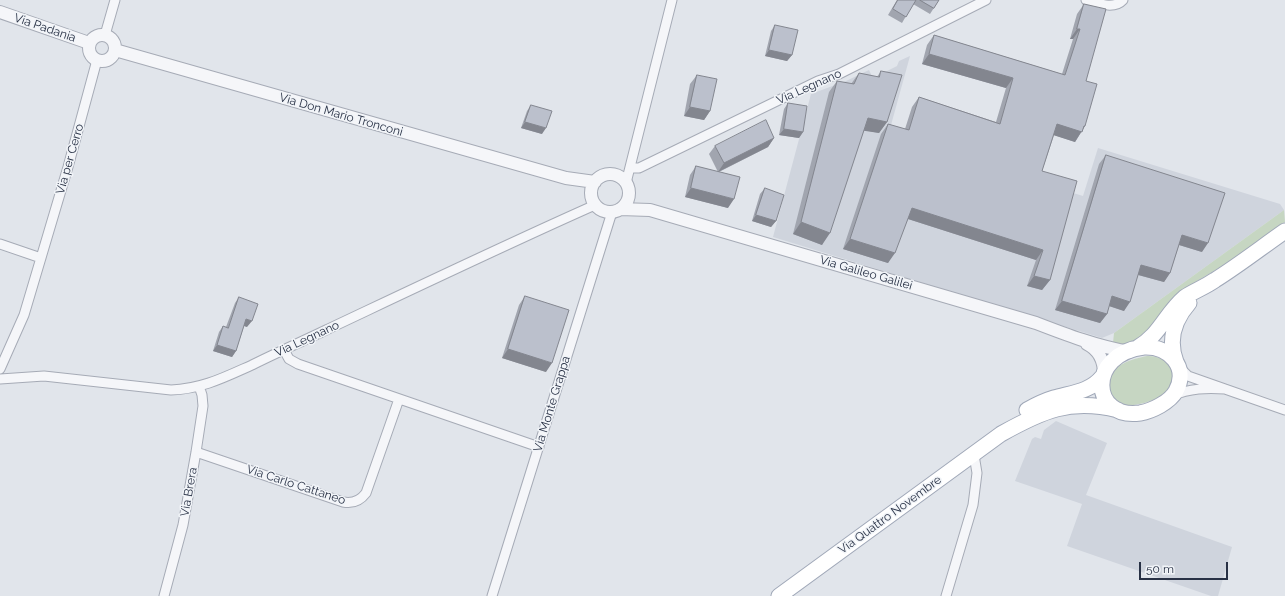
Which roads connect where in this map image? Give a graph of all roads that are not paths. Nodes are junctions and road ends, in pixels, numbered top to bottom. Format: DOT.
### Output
graph roads {
  1 [pos="115,0"];
  2 [pos="672,0"];
  3 [pos="986,0"];
  4 [pos="1086,0"];
  5 [pos="1123,0"];
  6 [pos="0,12"];
  7 [pos="105,35"];
  8 [pos="90,43"];
  9 [pos="115,50"];
  10 [pos="97,60"];
  11 [pos="631,168"];
  12 [pos="566,178"];
  13 [pos="595,182"];
  14 [pos="627,188"];
  15 [pos="593,201"];
  16 [pos="616,210"];
  17 [pos="650,210"];
  18 [pos="1285,231"];
  19 [pos="0,244"];
  20 [pos="40,258"];
  21 [pos="1212,282"];
  22 [pos="1081,340"];
  23 [pos="284,350"];
  24 [pos="1129,352"];
  25 [pos="1177,363"];
  26 [pos="0,369"];
  27 [pos="1103,375"];
  28 [pos="0,379"];
  29 [pos="199,386"];
  30 [pos="1226,389"];
  31 [pos="1171,396"];
  32 [pos="399,399"];
  33 [pos="1118,410"];
  34 [pos="1285,410"];
  35 [pos="1001,434"];
  36 [pos="539,447"];
  37 [pos="196,452"];
  38 [pos="974,455"];
  39 [pos="164,596"];
  40 [pos="492,596"];
  41 [pos="779,596"];
  42 [pos="946,596"];
  1 -- 7 [label="street"];
  2 -- 11 [label="street"];
  3 -- 11 [label="street, Via Legnano"];
  4 -- 5 [label="street"];
  6 -- 8 [label="street, Via Padania"];
  7 -- 8 [label="street"];
  7 -- 9 [label="street"];
  8 -- 10 [label="street"];
  9 -- 10 [label="street"];
  9 -- 12 [label="street, Via Don Mario Tronconi"];
  10 -- 20 [label="street, Via per Cerro"];
  11 -- 14 [label="street"];
  12 -- 13 [label="street, Via Don Mario Tronconi"];
  12 -- 15 [label="street, Via Don Mario Tronconi"];
  13 -- 14 [label="street"];
  13 -- 15 [label="street"];
  14 -- 16 [label="street"];
  14 -- 17 [label="street, Via Galileo Galilei"];
  15 -- 16 [label="street"];
  15 -- 23 [label="street, Via Legnano"];
  16 -- 17 [label="street, Via Galileo Galilei"];
  16 -- 36 [label="street, Via Monte Grappa"];
  17 -- 22 [label="street, Via Galileo Galilei"];
  18 -- 21 [label="main road"];
  19 -- 20 [label="street"];
  20 -- 26 [label="street, Via per Cerro"];
  21 -- 24 [label="main road"];
  21 -- 25 [label="main road"];
  22 -- 24 [label="street, Via Galileo Galilei"];
  22 -- 27 [label="street, Via Galileo Galilei"];
  23 -- 29 [label="street, Via Legnano"];
  23 -- 32 [label="street"];
  24 -- 25 [label="main road"];
  24 -- 27 [label="main road"];
  25 -- 30 [label="street"];
  25 -- 31 [label="main road"];
  27 -- 33 [label="main road"];
  27 -- 35 [label="main road, Via Quattro Novembre"];
  28 -- 29 [label="street, Via Legnano"];
  29 -- 37 [label="street, Via Brera"];
  30 -- 31 [label="street"];
  30 -- 34 [label="street"];
  31 -- 33 [label="main road"];
  32 -- 36 [label="street"];
  32 -- 37 [label="street, Via Carlo Cattaneo"];
  33 -- 35 [label="main road, Via Quattro Novembre"];
  35 -- 38 [label="main road, Via Quattro Novembre"];
  36 -- 40 [label="street, Via Monte Grappa"];
  37 -- 39 [label="street, Via Brera"];
  38 -- 41 [label="main road, Via Quattro Novembre"];
  38 -- 42 [label="street"];
}
